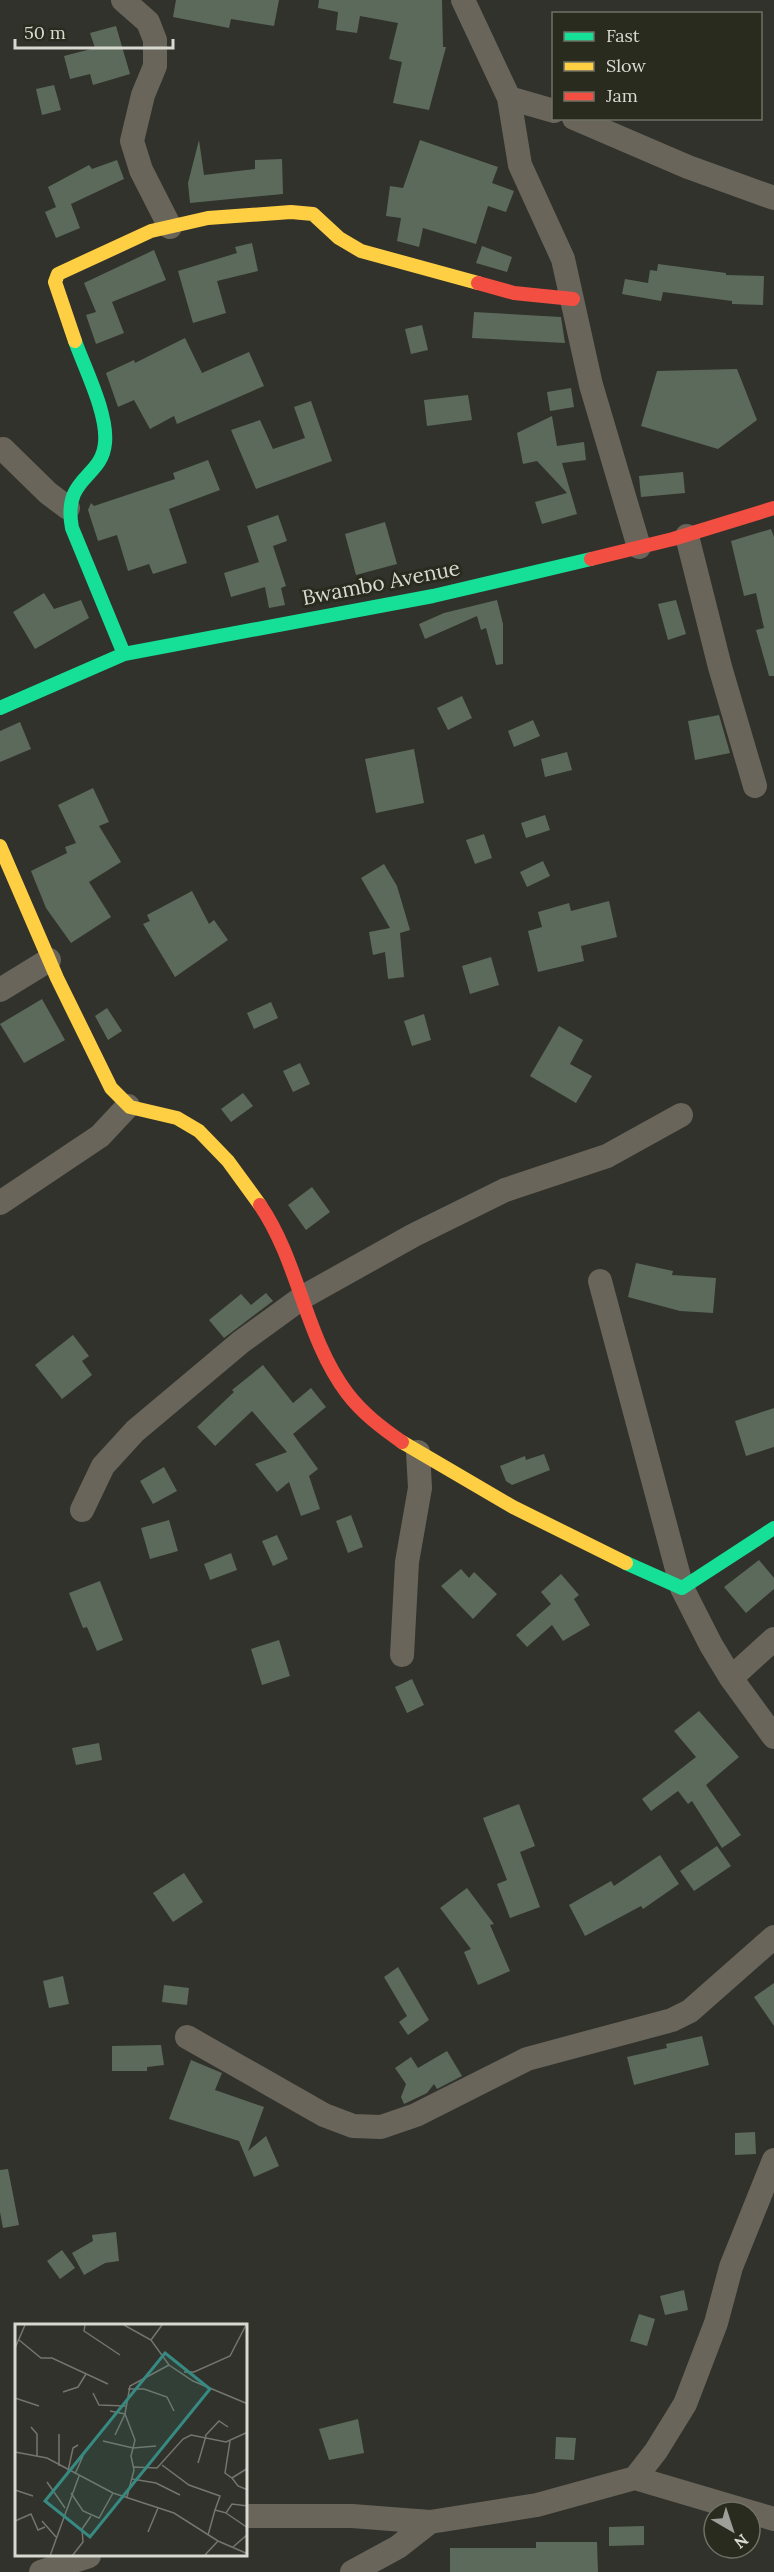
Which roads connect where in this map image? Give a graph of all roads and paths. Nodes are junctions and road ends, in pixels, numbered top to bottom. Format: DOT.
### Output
graph roads {
  1 [pos="123,0"];
  2 [pos="463,0"];
  3 [pos="509,98"];
  4 [pos="552,110"];
  5 [pos="579,120"];
  6 [pos="774,198"];
  7 [pos="170,227"];
  8 [pos="573,299"];
  9 [pos="3,449"];
  10 [pos="68,508"];
  11 [pos="774,508"];
  12 [pos="687,536"];
  13 [pos="639,548"];
  14 [pos="124,654"];
  15 [pos="0,708"];
  16 [pos="755,786"];
  17 [pos="0,846"];
  18 [pos="49,960"];
  19 [pos="0,990"];
  20 [pos="128,1106"];
  21 [pos="681,1115"];
  22 [pos="0,1203"];
  23 [pos="600,1281"];
  24 [pos="303,1297"];
  25 [pos="418,1452"];
  26 [pos="82,1510"];
  27 [pos="774,1528"];
  28 [pos="682,1588"];
  29 [pos="774,1639"];
  30 [pos="402,1655"];
  31 [pos="731,1678"];
  32 [pos="774,1737"];
  33 [pos="774,1937"];
  34 [pos="187,2037"];
  35 [pos="774,2160"];
  36 [pos="635,2478"];
  37 [pos="709,2500"];
  38 [pos="248,2516"];
  39 [pos="430,2522"];
  40 [pos="86,2557"];
  41 [pos="40,2572"];
  42 [pos="352,2572"];
  1 -- 7 [label="street"];
  2 -- 3 [label="street"];
  3 -- 4 [label="street"];
  3 -- 8 [label="street"];
  5 -- 6 [label="street"];
  7 -- 8 [label="street"];
  7 -- 10 [label="street"];
  8 -- 13 [label="street"];
  9 -- 10 [label="street"];
  10 -- 14 [label="street"];
  11 -- 12 [label="street, Bwambo Avenue"];
  12 -- 13 [label="street, Bwambo Avenue"];
  12 -- 16 [label="street"];
  13 -- 14 [label="street, Bwambo Avenue"];
  14 -- 15 [label="street, Bwambo Avenue"];
  17 -- 18 [label="street"];
  18 -- 19 [label="street"];
  18 -- 20 [label="street"];
  20 -- 22 [label="street"];
  20 -- 24 [label="street"];
  21 -- 24 [label="street"];
  23 -- 28 [label="street"];
  24 -- 25 [label="street"];
  24 -- 26 [label="street"];
  25 -- 28 [label="street"];
  25 -- 30 [label="street"];
  27 -- 28 [label="street"];
  28 -- 31 [label="street"];
  29 -- 31 [label="street"];
  31 -- 32 [label="street"];
  33 -- 34 [label="street"];
  35 -- 36 [label="street"];
  36 -- 37 [label="street"];
  36 -- 39 [label="street"];
  38 -- 39 [label="street"];
  39 -- 42 [label="street"];
  40 -- 41 [label="street"];
}
